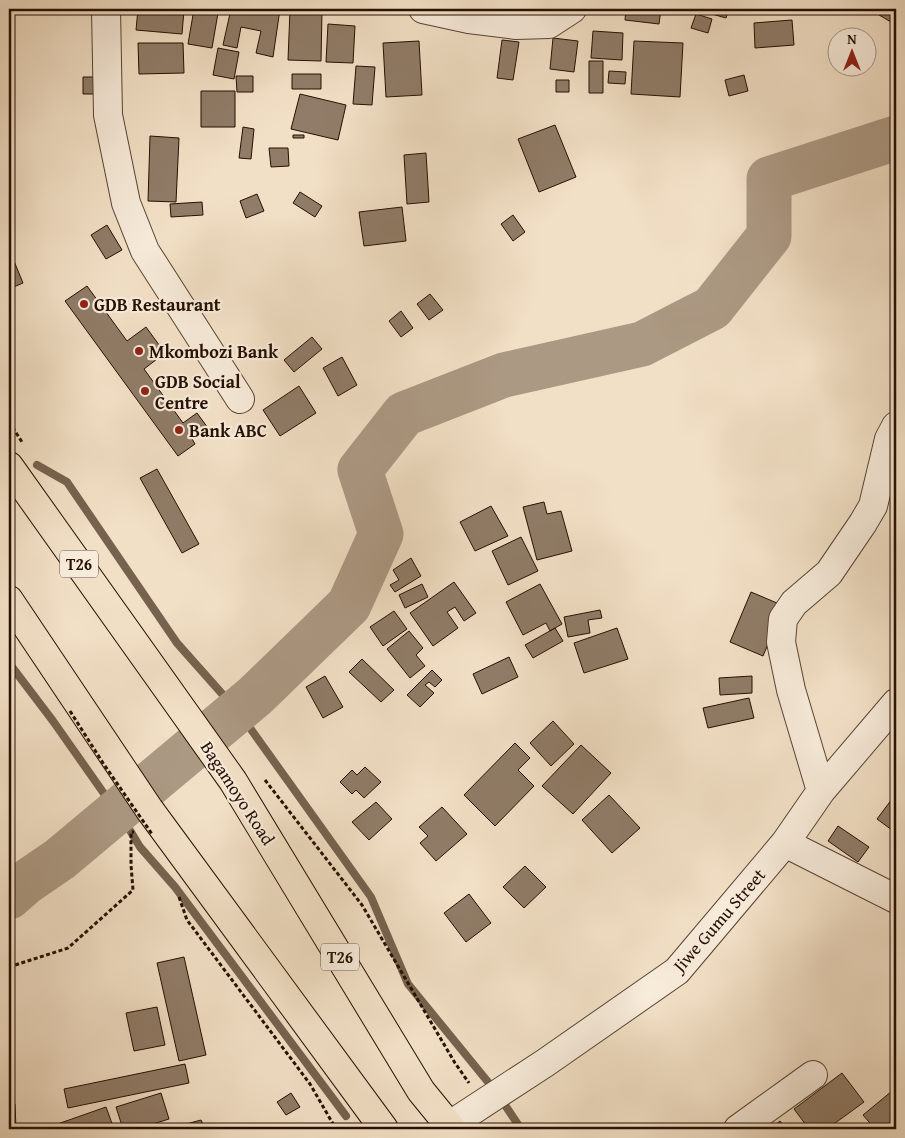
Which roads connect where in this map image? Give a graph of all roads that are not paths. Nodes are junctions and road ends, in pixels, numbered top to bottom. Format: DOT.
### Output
graph roads {
  1 [pos="106,9"];
  2 [pos="423,9"];
  3 [pos="572,9"];
  4 [pos="240,399"];
  5 [pos="896,426"];
  6 [pos="9,466"];
  7 [pos="9,600"];
  8 [pos="896,703"];
  9 [pos="821,791"];
  10 [pos="785,843"];
  11 [pos="896,899"];
  12 [pos="813,1075"];
  13 [pos="375,1125"];
  14 [pos="451,1127"];
  15 [pos="738,1129"];
  1 -- 4 [label="street"];
  2 -- 3 [label="street"];
  5 -- 9 [label="street"];
  6 -- 14 [label="highway, Bagamoyo Road / T26"];
  7 -- 13 [label="highway"];
  8 -- 9 [label="street, Jiwe Gumu Street"];
  9 -- 10 [label="street, Jiwe Gumu Street"];
  10 -- 11 [label="street"];
  10 -- 14 [label="street, Jiwe Gumu Street"];
  12 -- 15 [label="street"];
}
